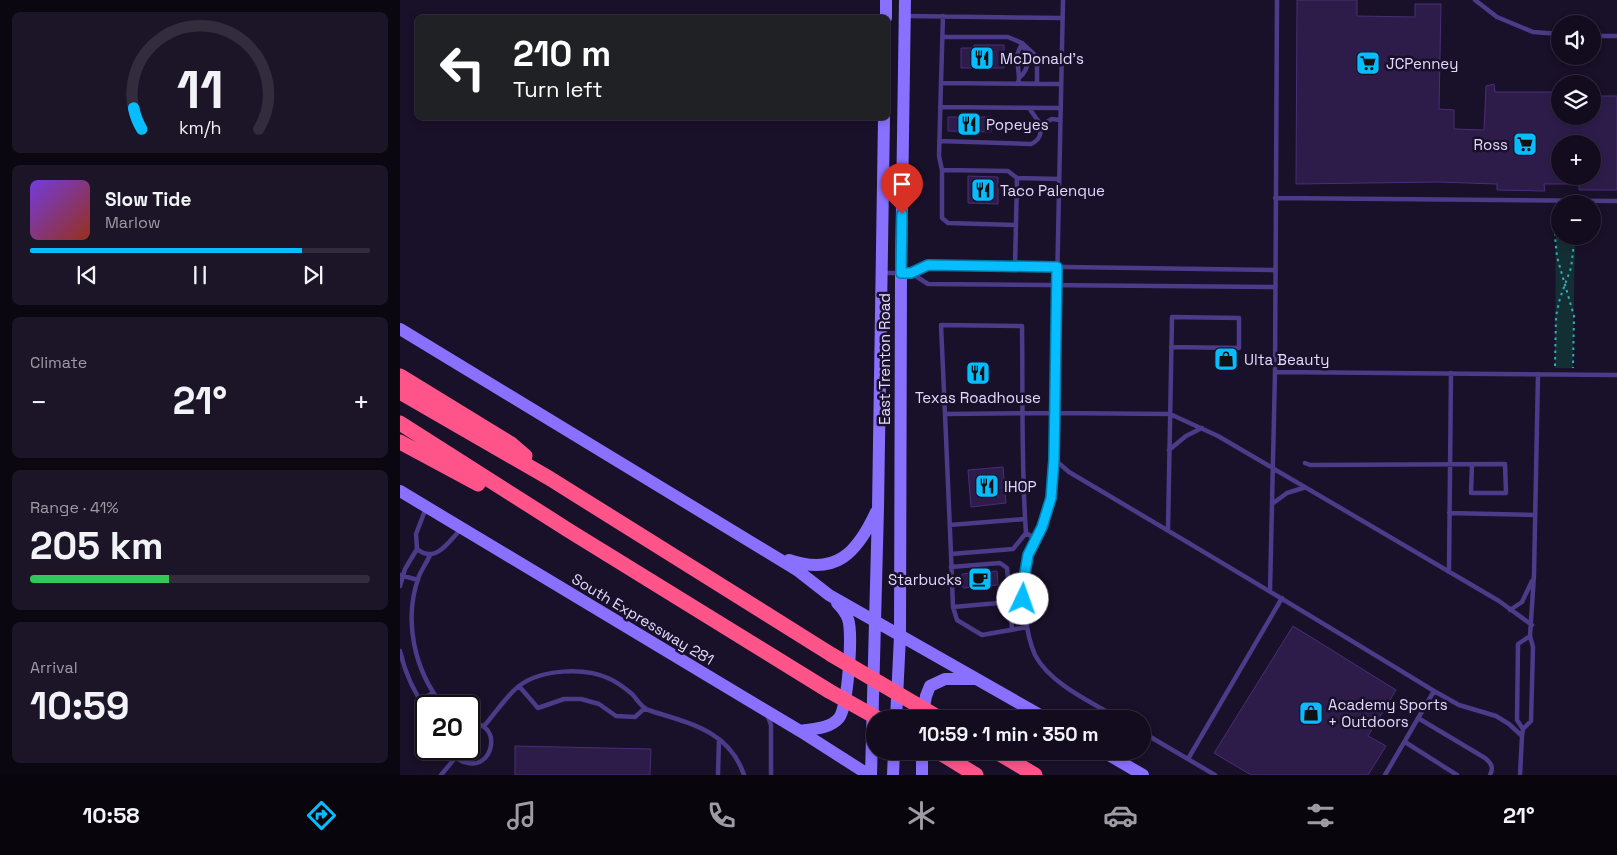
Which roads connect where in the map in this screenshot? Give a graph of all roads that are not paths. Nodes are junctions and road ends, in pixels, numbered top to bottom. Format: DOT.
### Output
graph roads {
  1 [pos="886,0"];
  2 [pos="905,0"];
  3 [pos="1063,0"];
  4 [pos="1277,0"];
  5 [pos="1475,0"];
  6 [pos="886,15"];
  7 [pos="905,16"];
  8 [pos="943,16"];
  9 [pos="1063,18"];
  10 [pos="1551,33"];
  11 [pos="1601,36"];
  12 [pos="1617,36"];
  13 [pos="943,37"];
  14 [pos="1022,42"];
  15 [pos="1019,78"];
  16 [pos="941,84"];
  17 [pos="1018,84"];
  18 [pos="1037,84"];
  19 [pos="1061,84"];
  20 [pos="940,107"];
  21 [pos="1029,108"];
  22 [pos="1061,108"];
  23 [pos="884,120"];
  24 [pos="1060,120"];
  25 [pos="1041,125"];
  26 [pos="939,141"];
  27 [pos="942,170"];
  28 [pos="1017,178"];
  29 [pos="1059,179"];
  30 [pos="1275,198"];
  31 [pos="1617,201"];
  32 [pos="1016,224"];
  33 [pos="1015,267"];
  34 [pos="1057,267"];
  35 [pos="1275,270"];
  36 [pos="882,273"];
  37 [pos="906,273"];
  38 [pos="1057,285"];
  39 [pos="1275,287"];
  40 [pos="400,330"];
  41 [pos="1171,347"];
  42 [pos="1275,372"];
  43 [pos="1451,373"];
  44 [pos="1538,374"];
  45 [pos="1617,374"];
  46 [pos="400,376"];
  47 [pos="400,392"];
  48 [pos="1023,413"];
  49 [pos="1055,413"];
  50 [pos="945,414"];
  51 [pos="1170,414"];
  52 [pos="400,423"];
  53 [pos="1202,428"];
  54 [pos="400,442"];
  55 [pos="1169,450"];
  56 [pos="1054,459"];
  57 [pos="1305,463"];
  58 [pos="1450,464"];
  59 [pos="1472,464"];
  60 [pos="1273,470"];
  61 [pos="549,478"];
  62 [pos="1303,488"];
  63 [pos="400,491"];
  64 [pos="1272,504"];
  65 [pos="426,507"];
  66 [pos="878,508"];
  67 [pos="1449,513"];
  68 [pos="1535,515"];
  69 [pos="1025,520"];
  70 [pos="950,526"];
  71 [pos="462,529"];
  72 [pos="568,530"];
  73 [pos="1168,530"];
  74 [pos="1026,533"];
  75 [pos="1036,539"];
  76 [pos="417,548"];
  77 [pos="769,553"];
  78 [pos="951,554"];
  79 [pos="430,555"];
  80 [pos="952,567"];
  81 [pos="1449,572"];
  82 [pos="1534,574"];
  83 [pos="402,575"];
  84 [pos="418,580"];
  85 [pos="400,586"];
  86 [pos="1270,591"];
  87 [pos="829,595"];
  88 [pos="1282,598"];
  89 [pos="1010,602"];
  90 [pos="954,607"];
  91 [pos="1510,610"];
  92 [pos="875,622"];
  93 [pos="1532,625"];
  94 [pos="1027,627"];
  95 [pos="1012,630"];
  96 [pos="900,636"];
  97 [pos="1530,636"];
  98 [pos="400,651"];
  99 [pos="979,680"];
  100 [pos="519,686"];
  101 [pos="1434,691"];
  102 [pos="432,692"];
  103 [pos="416,695"];
  104 [pos="428,695"];
  105 [pos="434,695"];
  106 [pos="645,708"];
  107 [pos="896,710"];
  108 [pos="924,710"];
  109 [pos="926,710"];
  110 [pos="1031,710"];
  111 [pos="1105,710"];
  112 [pos="765,711"];
  113 [pos="866,712"];
  114 [pos="1418,718"];
  115 [pos="480,724"];
  116 [pos="484,726"];
  117 [pos="1523,729"];
  118 [pos="800,731"];
  119 [pos="1522,736"];
  120 [pos="1151,737"];
  121 [pos="719,739"];
  122 [pos="1405,742"];
  123 [pos="1188,759"];
  124 [pos="454,760"];
  125 [pos="460,760"];
  126 [pos="894,760"];
  127 [pos="922,760"];
  128 [pos="952,760"];
  129 [pos="1010,760"];
  130 [pos="1117,760"];
  131 [pos="1386,774"];
  132 [pos="441,775"];
  133 [pos="718,775"];
  134 [pos="744,775"];
  135 [pos="771,775"];
  136 [pos="870,775"];
  137 [pos="893,775"];
  138 [pos="922,775"];
  139 [pos="976,775"];
  140 [pos="1035,775"];
  141 [pos="1143,775"];
  142 [pos="1215,775"];
  143 [pos="1392,775"];
  144 [pos="1457,775"];
  145 [pos="1490,775"];
  146 [pos="1520,775"];
  1 -- 6 [label="main road"];
  2 -- 7 [label="main road, East Trenton Road"];
  3 -- 9 [label="lane"];
  4 -- 30 [label="lane"];
  5 -- 10 [label="lane"];
  7 -- 8 [label="lane"];
  7 -- 37 [label="main road, East Trenton Road"];
  8 -- 9 [label="lane"];
  8 -- 13 [label="lane"];
  9 -- 19 [label="lane"];
  11 -- 12 [label="lane"];
  13 -- 14 [label="lane"];
  13 -- 16 [label="lane"];
  14 -- 15 [label="lane"];
  14 -- 15 [label="lane"];
  14 -- 18 [label="lane"];
  15 -- 17 [label="lane"];
  16 -- 17 [label="lane"];
  16 -- 20 [label="lane"];
  17 -- 18 [label="lane"];
  18 -- 19 [label="lane"];
  19 -- 22 [label="lane"];
  20 -- 21 [label="lane"];
  20 -- 26 [label="lane"];
  21 -- 22 [label="lane"];
  21 -- 25 [label="lane"];
  22 -- 24 [label="lane"];
  23 -- 36 [label="main road, East Trenton Road"];
  24 -- 25 [label="lane"];
  24 -- 29 [label="lane"];
  25 -- 26 [label="lane"];
  26 -- 27 [label="lane"];
  27 -- 28 [label="lane"];
  27 -- 32 [label="lane"];
  28 -- 29 [label="lane"];
  28 -- 32 [label="lane"];
  29 -- 34 [label="lane"];
  30 -- 31 [label="lane"];
  30 -- 35 [label="lane"];
  32 -- 33 [label="lane"];
  33 -- 34 [label="lane"];
  33 -- 37 [label="lane"];
  34 -- 35 [label="lane"];
  34 -- 38 [label="lane"];
  35 -- 39 [label="lane"];
  36 -- 37 [label="lane"];
  36 -- 66 [label="main road, East Trenton Road"];
  37 -- 38 [label="lane"];
  37 -- 96 [label="main road, East Trenton Road"];
  38 -- 39 [label="lane"];
  38 -- 49 [label="lane"];
  39 -- 42 [label="lane"];
  40 -- 77 [label="main road"];
  41 -- 41 [label="lane"];
  41 -- 51 [label="lane"];
  42 -- 43 [label="lane"];
  42 -- 60 [label="lane"];
  43 -- 44 [label="lane"];
  43 -- 58 [label="lane"];
  44 -- 45 [label="lane"];
  44 -- 68 [label="lane"];
  46 -- 61 [label="highway"];
  47 -- 61 [label="highway"];
  48 -- 49 [label="lane"];
  48 -- 50 [label="lane"];
  48 -- 50 [label="lane"];
  48 -- 69 [label="lane"];
  49 -- 51 [label="lane"];
  49 -- 56 [label="lane"];
  50 -- 70 [label="lane"];
  51 -- 53 [label="lane"];
  51 -- 55 [label="lane"];
  52 -- 72 [label="highway"];
  53 -- 55 [label="lane"];
  53 -- 60 [label="lane"];
  54 -- 72 [label="highway"];
  55 -- 73 [label="lane"];
  56 -- 73 [label="lane"];
  56 -- 75 [label="lane"];
  57 -- 58 [label="lane"];
  58 -- 59 [label="lane"];
  58 -- 67 [label="lane"];
  59 -- 59 [label="lane"];
  60 -- 62 [label="lane"];
  60 -- 64 [label="lane"];
  61 -- 109 [label="highway, bridge"];
  62 -- 64 [label="lane"];
  62 -- 81 [label="lane"];
  63 -- 65 [label="main road, South Expressway 281"];
  64 -- 86 [label="lane"];
  65 -- 71 [label="main road, South Expressway 281"];
  65 -- 76 [label="lane"];
  66 -- 77 [label="main road"];
  66 -- 92 [label="main road, East Trenton Road"];
  67 -- 68 [label="lane"];
  67 -- 81 [label="lane"];
  68 -- 82 [label="lane"];
  69 -- 70 [label="lane"];
  69 -- 74 [label="lane"];
  70 -- 78 [label="lane"];
  71 -- 79 [label="lane"];
  71 -- 112 [label="main road, South Expressway 281"];
  72 -- 113 [label="highway, bridge"];
  73 -- 86 [label="lane"];
  74 -- 75 [label="lane"];
  74 -- 78 [label="lane"];
  75 -- 94 [label="lane"];
  76 -- 79 [label="lane"];
  76 -- 83 [label="lane"];
  77 -- 87 [label="main road"];
  78 -- 80 [label="lane"];
  79 -- 84 [label="lane"];
  80 -- 89 [label="lane"];
  80 -- 90 [label="lane"];
  81 -- 91 [label="lane"];
  82 -- 91 [label="lane"];
  82 -- 93 [label="lane"];
  83 -- 84 [label="lane"];
  83 -- 85 [label="lane"];
  84 -- 102 [label="lane"];
  86 -- 88 [label="lane"];
  87 -- 92 [label="main road"];
  87 -- 118 [label="main road"];
  88 -- 101 [label="lane"];
  88 -- 123 [label="lane"];
  89 -- 90 [label="lane"];
  89 -- 95 [label="lane"];
  90 -- 95 [label="lane"];
  91 -- 93 [label="lane"];
  92 -- 96 [label="main road"];
  92 -- 136 [label="main road, East Trenton Road"];
  93 -- 97 [label="lane"];
  94 -- 95 [label="lane"];
  94 -- 111 [label="lane"];
  96 -- 99 [label="main road"];
  96 -- 107 [label="main road, East Trenton Road"];
  97 -- 117 [label="lane"];
  97 -- 117 [label="lane"];
  98 -- 103 [label="lane"];
  99 -- 108 [label="main road"];
  99 -- 110 [label="main road"];
  100 -- 106 [label="lane"];
  100 -- 106 [label="lane"];
  100 -- 116 [label="lane"];
  101 -- 114 [label="lane"];
  101 -- 119 [label="lane"];
  102 -- 104 [label="lane"];
  102 -- 105 [label="lane"];
  106 -- 121 [label="lane"];
  112 -- 118 [label="main road, South Expressway 281"];
  112 -- 135 [label="lane"];
  114 -- 122 [label="lane"];
  114 -- 145 [label="lane"];
  115 -- 116 [label="lane"];
  116 -- 125 [label="lane"];
  117 -- 119 [label="lane"];
  118 -- 136 [label="main road, South Expressway 281"];
  119 -- 146 [label="lane"];
  120 -- 123 [label="lane"];
  121 -- 133 [label="lane"];
  121 -- 134 [label="lane"];
  122 -- 131 [label="lane"];
  122 -- 144 [label="lane"];
  123 -- 142 [label="lane"];
  124 -- 132 [label="lane"];
  126 -- 137 [label="main road"];
  127 -- 138 [label="main road"];
  128 -- 139 [label="highway"];
  129 -- 140 [label="highway"];
  130 -- 141 [label="main road"];
  131 -- 143 [label="lane"];
}
